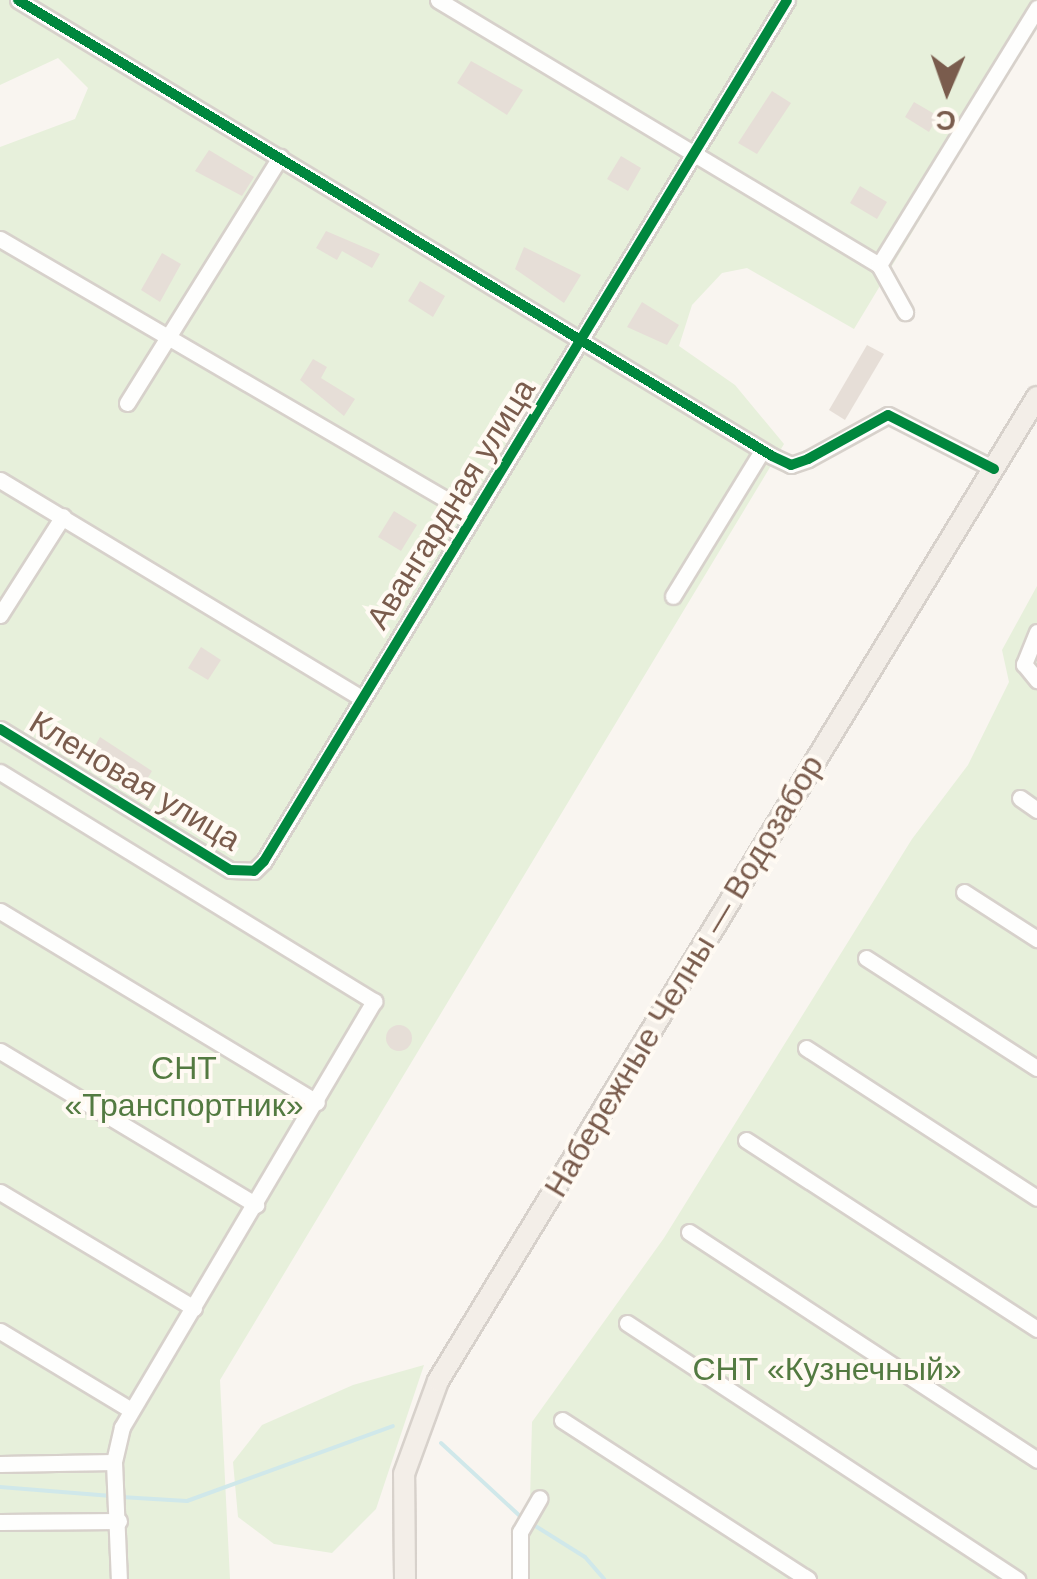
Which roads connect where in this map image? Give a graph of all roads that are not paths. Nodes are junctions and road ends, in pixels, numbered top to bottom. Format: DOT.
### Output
graph roads {
  1 [pos="18,0"];
  2 [pos="438,0"];
  3 [pos="787,0"];
  4 [pos="1037,8"];
  5 [pos="698,151"];
  6 [pos="280,157"];
  7 [pos="0,239"];
  8 [pos="879,266"];
  9 [pos="905,312"];
  10 [pos="170,335"];
  11 [pos="584,341"];
  12 [pos="1037,396"];
  13 [pos="127,403"];
  14 [pos="762,451"];
  15 [pos="994,468"];
  16 [pos="0,480"];
  17 [pos="471,514"];
  18 [pos="63,516"];
  19 [pos="673,596"];
  20 [pos="0,615"];
  21 [pos="1037,632"];
  22 [pos="1037,680"];
  23 [pos="361,698"];
  24 [pos="0,729"];
  25 [pos="0,772"];
  26 [pos="1020,798"];
  27 [pos="1037,810"];
  28 [pos="244,873"];
  29 [pos="964,892"];
  30 [pos="0,911"];
  31 [pos="1037,939"];
  32 [pos="866,958"];
  33 [pos="806,1048"];
  34 [pos="0,1050"];
  35 [pos="1037,1068"];
  36 [pos="317,1102"];
  37 [pos="746,1140"];
  38 [pos="0,1192"];
  39 [pos="1037,1198"];
  40 [pos="256,1204"];
  41 [pos="689,1232"];
  42 [pos="194,1308"];
  43 [pos="627,1323"];
  44 [pos="1037,1328"];
  45 [pos="0,1330"];
  46 [pos="132,1410"];
  47 [pos="562,1420"];
  48 [pos="1037,1460"];
  49 [pos="114,1462"];
  50 [pos="0,1464"];
  51 [pos="540,1498"];
  52 [pos="120,1521"];
  53 [pos="0,1522"];
  54 [pos="119,1579"];
  55 [pos="406,1579"];
  56 [pos="520,1579"];
  57 [pos="808,1579"];
  58 [pos="1018,1579"];
  1 -- 6 [label="street"];
  2 -- 5 [label="street"];
  3 -- 5 [label="street, Авангардная улица"];
  4 -- 8 [label="street"];
  5 -- 8 [label="street"];
  5 -- 11 [label="street, Авангардная улица"];
  6 -- 10 [label="street"];
  6 -- 11 [label="street"];
  7 -- 10 [label="street"];
  8 -- 9 [label="street"];
  10 -- 13 [label="street"];
  10 -- 17 [label="street"];
  11 -- 14 [label="street"];
  11 -- 17 [label="street, Авангардная улица"];
  12 -- 15 [label="main road, Набережные Челны — Водозабор"];
  14 -- 15 [label="street"];
  14 -- 19 [label="street"];
  15 -- 55 [label="main road, Набережные Челны — Водозабор"];
  16 -- 18 [label="street"];
  17 -- 23 [label="street, Авангардная улица"];
  18 -- 20 [label="street"];
  18 -- 23 [label="street"];
  21 -- 22 [label="street"];
  23 -- 28 [label="street, Авангардная улица"];
  24 -- 28 [label="street, Кленовая улица"];
  25 -- 36 [label="street"];
  26 -- 27 [label="street"];
  29 -- 31 [label="street"];
  30 -- 36 [label="street"];
  32 -- 35 [label="street"];
  33 -- 39 [label="street"];
  34 -- 40 [label="street"];
  36 -- 40 [label="street"];
  37 -- 44 [label="street"];
  38 -- 42 [label="street"];
  40 -- 42 [label="street"];
  41 -- 48 [label="street"];
  42 -- 46 [label="street"];
  43 -- 58 [label="street"];
  45 -- 46 [label="street"];
  46 -- 49 [label="street"];
  47 -- 57 [label="street"];
  49 -- 50 [label="street"];
  49 -- 52 [label="street"];
  51 -- 56 [label="street"];
  52 -- 53 [label="street"];
  52 -- 54 [label="street"];
}
